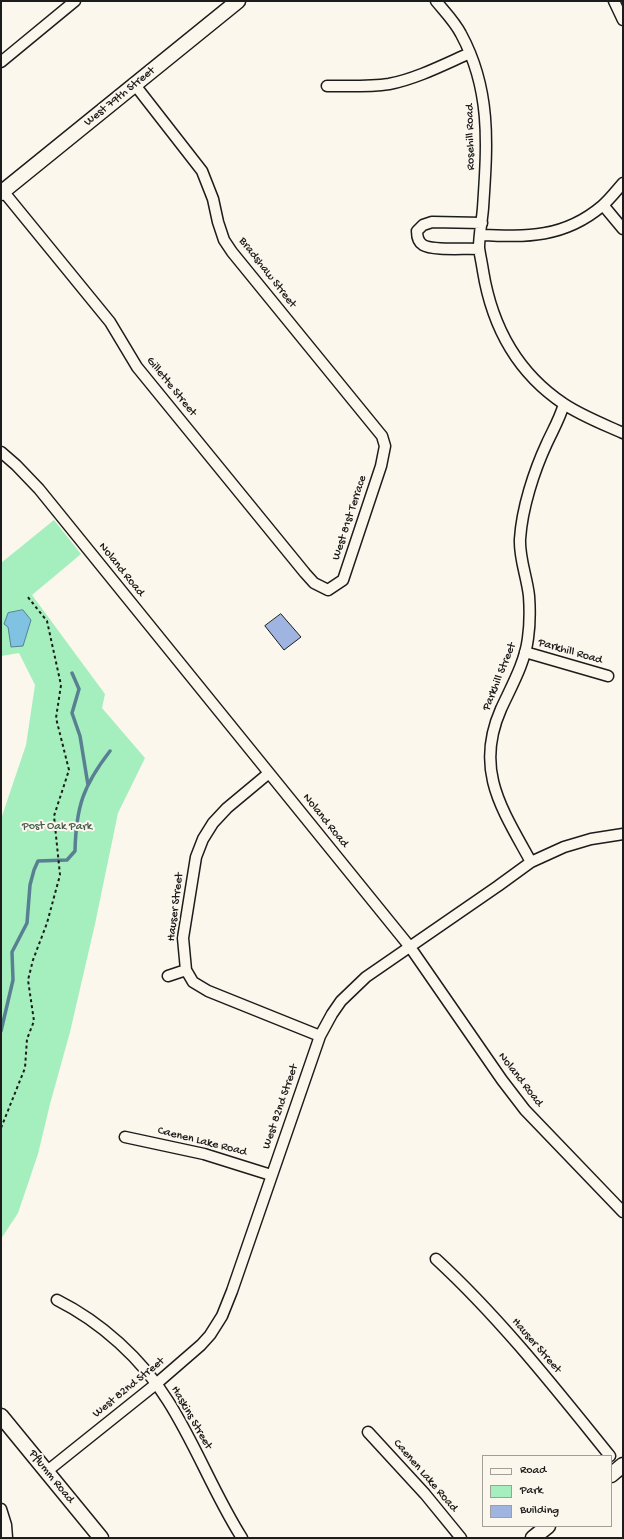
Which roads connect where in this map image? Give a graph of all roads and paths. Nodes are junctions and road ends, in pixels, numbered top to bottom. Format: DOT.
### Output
graph roads {
  1 [pos="75,1"];
  2 [pos="238,1"];
  3 [pos="436,1"];
  4 [pos="614,1"];
  5 [pos="623,20"];
  6 [pos="470,53"];
  7 [pos="1,62"];
  8 [pos="135,85"];
  9 [pos="327,86"];
  10 [pos="623,183"];
  11 [pos="2,192"];
  12 [pos="603,205"];
  13 [pos="482,223"];
  14 [pos="623,229"];
  15 [pos="480,235"];
  16 [pos="479,249"];
  17 [pos="564,404"];
  18 [pos="623,434"];
  19 [pos="385,446"];
  20 [pos="1,452"];
  21 [pos="328,590"];
  22 [pos="27,596"];
  23 [pos="525,652"];
  24 [pos="608,676"];
  25 [pos="269,773"];
  26 [pos="623,834"];
  27 [pos="531,862"];
  28 [pos="410,947"];
  29 [pos="186,970"];
  30 [pos="168,976"];
  31 [pos="320,1036"];
  32 [pos="1,1128"];
  33 [pos="125,1137"];
  34 [pos="272,1175"];
  35 [pos="623,1212"];
  36 [pos="436,1259"];
  37 [pos="57,1300"];
  38 [pos="156,1384"];
  39 [pos="1,1416"];
  40 [pos="368,1432"];
  41 [pos="606,1455"];
  42 [pos="46,1472"];
  43 [pos="1,1509"];
  44 [pos="547,1527"];
  45 [pos="7,1538"];
  46 [pos="100,1538"];
  47 [pos="242,1538"];
  48 [pos="461,1538"];
  49 [pos="533,1538"];
  1 -- 7 [label="street"];
  2 -- 8 [label="street, West 79th Street"];
  3 -- 6 [label="street, Rosehill Road"];
  4 -- 5 [label="street"];
  6 -- 9 [label="street"];
  6 -- 13 [label="street, Rosehill Road"];
  8 -- 11 [label="street, West 79th Street"];
  8 -- 19 [label="street, Bradshaw Street"];
  10 -- 12 [label="street"];
  11 -- 21 [label="street, Gillette Street"];
  12 -- 14 [label="street"];
  12 -- 15 [label="street"];
  13 -- 15 [label="street, Rosehill Road"];
  13 -- 16 [label="street"];
  15 -- 16 [label="street, Rosehill Road"];
  16 -- 17 [label="street, Rosehill Road"];
  17 -- 18 [label="street, Rosehill Road"];
  17 -- 23 [label="street, Parkhill Street"];
  19 -- 21 [label="street, West 81st Terrace"];
  20 -- 25 [label="street, Noland Road"];
  22 -- 32 [label="path"];
  23 -- 24 [label="street, Parkhill Road"];
  23 -- 27 [label="street, Parkhill Street"];
  25 -- 28 [label="street, Noland Road"];
  25 -- 29 [label="street, Hauser Street"];
  26 -- 27 [label="street, West 82nd Street"];
  27 -- 28 [label="street, West 82nd Street"];
  28 -- 31 [label="street, West 82nd Street"];
  28 -- 35 [label="street, Noland Road"];
  29 -- 30 [label="street"];
  29 -- 31 [label="street"];
  31 -- 34 [label="street, West 82nd Street"];
  33 -- 34 [label="street, Caenen Lake Road"];
  34 -- 38 [label="street, West 82nd Street"];
  36 -- 41 [label="street, Hauser Street"];
  37 -- 38 [label="street, Haskins Street"];
  38 -- 42 [label="street, West 82nd Street"];
  38 -- 47 [label="street, Haskins Street"];
  39 -- 42 [label="street, Pflumm Road"];
  40 -- 48 [label="street, Caenen Lake Road"];
  42 -- 46 [label="street, Pflumm Road"];
  43 -- 45 [label="street"];
  44 -- 49 [label="street"];
}
